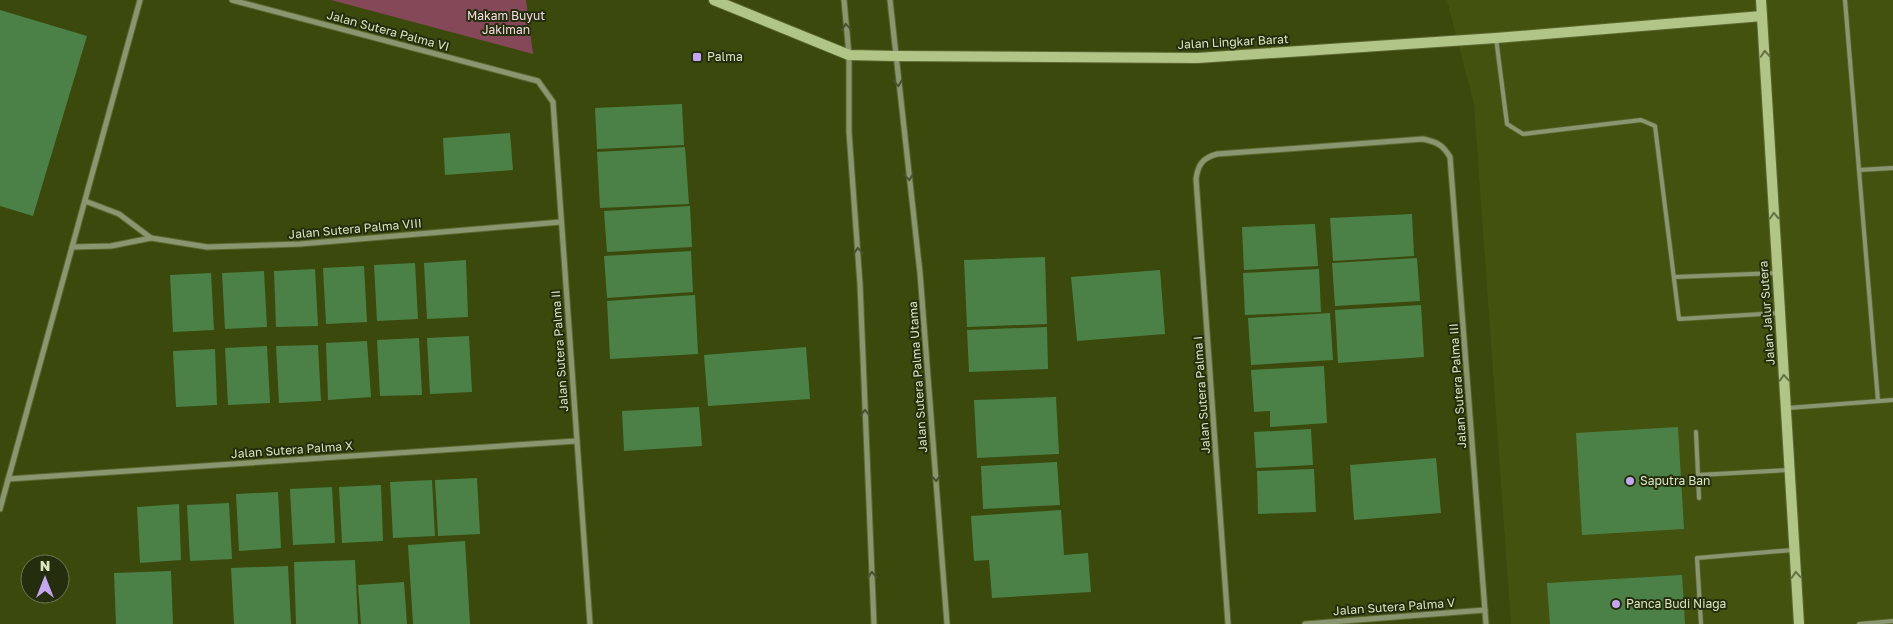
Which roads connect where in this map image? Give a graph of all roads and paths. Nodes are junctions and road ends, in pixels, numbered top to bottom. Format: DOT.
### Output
graph roads {
  1 [pos="140,0"];
  2 [pos="232,0"];
  3 [pos="714,0"];
  4 [pos="844,0"];
  5 [pos="890,0"];
  6 [pos="1761,0"];
  7 [pos="1845,0"];
  8 [pos="1762,16"];
  9 [pos="1496,38"];
  10 [pos="848,55"];
  11 [pos="895,56"];
  12 [pos="538,81"];
  13 [pos="1198,166"];
  14 [pos="1893,168"];
  15 [pos="1859,170"];
  16 [pos="85,201"];
  17 [pos="561,222"];
  18 [pos="151,238"];
  19 [pos="72,247"];
  20 [pos="1777,273"];
  21 [pos="1675,277"];
  22 [pos="1780,314"];
  23 [pos="1893,400"];
  24 [pos="1878,401"];
  25 [pos="1786,408"];
  26 [pos="1696,432"];
  27 [pos="577,441"];
  28 [pos="1789,470"];
  29 [pos="1698,475"];
  30 [pos="8,479"];
  31 [pos="1699,498"];
  32 [pos="0,508"];
  33 [pos="1794,550"];
  34 [pos="1485,610"];
  35 [pos="1893,621"];
  36 [pos="590,624"];
  37 [pos="874,624"];
  38 [pos="947,624"];
  39 [pos="1228,624"];
  40 [pos="1305,624"];
  41 [pos="1486,624"];
  42 [pos="1701,624"];
  43 [pos="1799,624"];
  44 [pos="1859,624"];
  1 -- 16 [label="street"];
  2 -- 12 [label="street, Jalan Sutera Palma VI"];
  3 -- 10 [label="street, Jalan Lingkar Barat"];
  10 -- 4 [label="street, one-way"];
  5 -- 11 [label="street, Jalan Sutera Palma Utama"];
  6 -- 8 [label="street, Jalan Jalur Sutera"];
  7 -- 15 [label="lane"];
  8 -- 9 [label="street, Jalan Lingkar Barat"];
  20 -- 8 [label="street, Jalan Jalur Sutera, one-way"];
  9 -- 11 [label="street, Jalan Lingkar Barat"];
  9 -- 21 [label="lane"];
  10 -- 11 [label="street, Jalan Lingkar Barat"];
  37 -- 10 [label="street, one-way"];
  11 -- 38 [label="street, Jalan Sutera Palma Utama, one-way"];
  12 -- 17 [label="street, Jalan Sutera Palma II"];
  13 -- 34 [label="street, Jalan Sutera Palma III"];
  13 -- 39 [label="street, Jalan Sutera Palma I"];
  14 -- 15 [label="lane"];
  15 -- 24 [label="lane"];
  16 -- 18 [label="street, Jalan Sutera Palma VIII"];
  16 -- 19 [label="street"];
  17 -- 18 [label="street, Jalan Sutera Palma VIII"];
  17 -- 27 [label="street, Jalan Sutera Palma II"];
  18 -- 19 [label="street, Jalan Sutera Palma VIII"];
  19 -- 30 [label="street"];
  20 -- 21 [label="lane"];
  20 -- 22 [label="street, Jalan Jalur Sutera"];
  21 -- 22 [label="lane"];
  25 -- 22 [label="street, Jalan Jalur Sutera, one-way"];
  23 -- 24 [label="lane"];
  24 -- 25 [label="lane"];
  25 -- 28 [label="street, Jalan Jalur Sutera"];
  26 -- 29 [label="lane"];
  27 -- 30 [label="street, Jalan Sutera Palma X"];
  27 -- 36 [label="street, Jalan Sutera Palma II"];
  28 -- 29 [label="lane"];
  28 -- 33 [label="street, Jalan Jalur Sutera"];
  29 -- 31 [label="lane"];
  30 -- 32 [label="street"];
  33 -- 42 [label="lane"];
  43 -- 33 [label="street, Jalan Jalur Sutera, one-way"];
  34 -- 40 [label="street, Jalan Sutera Palma V"];
  34 -- 41 [label="street, Jalan Sutera Palma III"];
  35 -- 44 [label="lane"];
}
